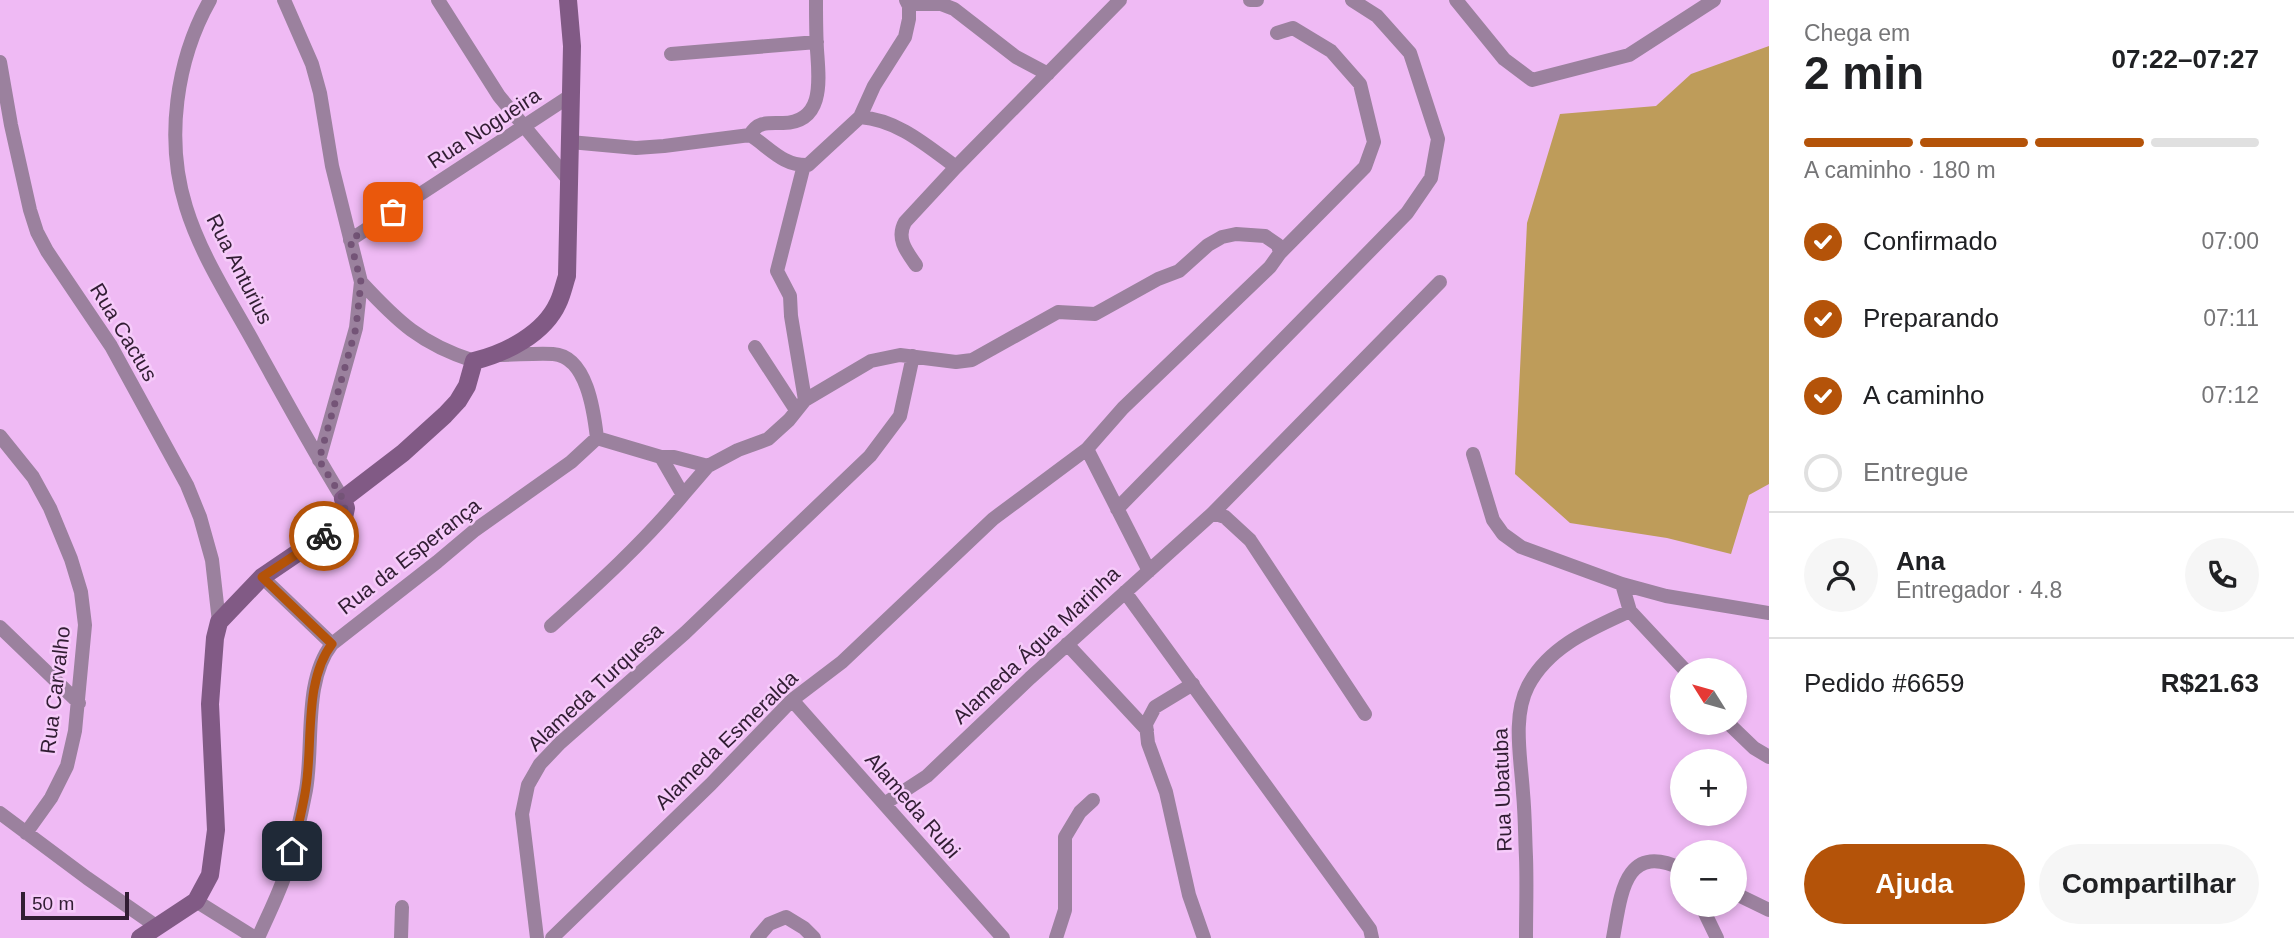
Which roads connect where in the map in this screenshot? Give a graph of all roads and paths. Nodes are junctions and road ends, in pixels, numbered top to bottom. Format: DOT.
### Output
graph roads {
  1 [pos="210,0"];
  2 [pos="284,0"];
  3 [pos="438,0"];
  4 [pos="568,0"];
  5 [pos="816,0"];
  6 [pos="1120,0"];
  7 [pos="1250,0"];
  8 [pos="1257,0"];
  9 [pos="1352,0"];
  10 [pos="1456,0"];
  11 [pos="1714,0"];
  12 [pos="906,2"];
  13 [pos="1277,33"];
  14 [pos="817,43"];
  15 [pos="671,54"];
  16 [pos="0,62"];
  17 [pos="1048,74"];
  18 [pos="570,96"];
  19 [pos="859,117"];
  20 [pos="523,127"];
  21 [pos="750,135"];
  22 [pos="570,142"];
  23 [pos="804,165"];
  24 [pos="956,167"];
  25 [pos="568,178"];
  26 [pos="350,240"];
  27 [pos="1280,253"];
  28 [pos="916,265"];
  29 [pos="361,282"];
  30 [pos="1440,282"];
  31 [pos="755,347"];
  32 [pos="497,355"];
  33 [pos="913,356"];
  34 [pos="474,361"];
  35 [pos="800,405"];
  36 [pos="0,436"];
  37 [pos="597,439"];
  38 [pos="1087,449"];
  39 [pos="1473,454"];
  40 [pos="661,457"];
  41 [pos="319,460"];
  42 [pos="708,466"];
  43 [pos="683,495"];
  44 [pos="343,499"];
  45 [pos="1117,509"];
  46 [pos="1213,513"];
  47 [pos="1149,571"];
  48 [pos="262,577"];
  49 [pos="1622,584"];
  50 [pos="1125,592"];
  51 [pos="1630,611"];
  52 [pos="1769,613"];
  53 [pos="219,622"];
  54 [pos="551,626"];
  55 [pos="0,627"];
  56 [pos="332,644"];
  57 [pos="1067,644"];
  58 [pos="1674,658"];
  59 [pos="1193,684"];
  60 [pos="792,700"];
  61 [pos="79,702"];
  62 [pos="1364,714"];
  63 [pos="1147,730"];
  64 [pos="1740,735"];
  65 [pos="1769,757"];
  66 [pos="1093,800"];
  67 [pos="884,804"];
  68 [pos="0,813"];
  69 [pos="26,833"];
  70 [pos="1670,863"];
  71 [pos="1747,899"];
  72 [pos="196,901"];
  73 [pos="402,907"];
  74 [pos="1769,910"];
  75 [pos="1707,917"];
  76 [pos="156,926"];
  77 [pos="140,938"];
  78 [pos="256,938"];
  79 [pos="401,938"];
  80 [pos="537,938"];
  81 [pos="552,938"];
  82 [pos="757,938"];
  83 [pos="814,938"];
  84 [pos="1003,938"];
  85 [pos="1056,938"];
  86 [pos="1204,938"];
  87 [pos="1372,938"];
  88 [pos="1526,938"];
  89 [pos="1613,938"];
  90 [pos="1717,938"];
  1 -- 41 [label="street, Rua Anturius"];
  2 -- 26 [label="street"];
  3 -- 20 [label="street"];
  4 -- 18 [label="street"];
  5 -- 14 [label="street"];
  6 -- 17 [label="street"];
  7 -- 8 [label="street"];
  9 -- 45 [label="street"];
  10 -- 11 [label="street"];
  12 -- 17 [label="street"];
  12 -- 19 [label="street"];
  13 -- 27 [label="street, Alameda Esmeralda"];
  14 -- 15 [label="street"];
  14 -- 21 [label="street"];
  16 -- 53 [label="street, Rua Cactus"];
  17 -- 24 [label="street"];
  18 -- 20 [label="street, Rua Nogueira"];
  18 -- 22 [label="street"];
  19 -- 23 [label="street"];
  19 -- 24 [label="street"];
  20 -- 25 [label="street"];
  20 -- 26 [label="street, Rua Nogueira"];
  21 -- 22 [label="street"];
  21 -- 23 [label="street"];
  22 -- 25 [label="street"];
  23 -- 35 [label="street"];
  24 -- 28 [label="street"];
  25 -- 32 [label="street"];
  26 -- 29 [label="street"];
  27 -- 33 [label="street"];
  27 -- 38 [label="street, Alameda Esmeralda"];
  29 -- 34 [label="street"];
  29 -- 41 [label="street"];
  30 -- 46 [label="street, Alameda Água Marinha"];
  31 -- 35 [label="street"];
  32 -- 34 [label="street"];
  32 -- 37 [label="street"];
  33 -- 35 [label="street"];
  33 -- 80 [label="street, Alameda Turquesa"];
  34 -- 44 [label="street"];
  35 -- 42 [label="street"];
  36 -- 61 [label="street, Rua Carvalho"];
  37 -- 40 [label="street"];
  37 -- 56 [label="street, Rua da Esperança"];
  38 -- 45 [label="street"];
  38 -- 60 [label="street, Alameda Esmeralda"];
  39 -- 49 [label="street"];
  40 -- 42 [label="street"];
  40 -- 43 [label="street"];
  41 -- 44 [label="street, Rua Anturius"];
  42 -- 43 [label="street"];
  43 -- 54 [label="street"];
  44 -- 48 [label="street"];
  45 -- 47 [label="street"];
  46 -- 47 [label="street, Alameda Água Marinha"];
  46 -- 62 [label="street"];
  47 -- 50 [label="street, Alameda Água Marinha"];
  48 -- 53 [label="street"];
  48 -- 56 [label="street"];
  49 -- 51 [label="street"];
  49 -- 52 [label="street"];
  50 -- 57 [label="street, Alameda Água Marinha"];
  50 -- 59 [label="street"];
  51 -- 58 [label="street"];
  51 -- 88 [label="street, Rua Ubatuba"];
  53 -- 72 [label="street"];
  55 -- 61 [label="street"];
  56 -- 78 [label="street, Rua da Esperança"];
  57 -- 63 [label="street"];
  57 -- 67 [label="street, Alameda Água Marinha"];
  59 -- 63 [label="street"];
  59 -- 87 [label="street"];
  60 -- 67 [label="street, Alameda Rubi"];
  60 -- 81 [label="street, Alameda Esmeralda"];
  61 -- 69 [label="street, Rua Carvalho"];
  63 -- 86 [label="street"];
  64 -- 65 [label="street"];
  66 -- 85 [label="street"];
  67 -- 84 [label="street, Alameda Rubi"];
  68 -- 69 [label="street"];
  69 -- 76 [label="street"];
  70 -- 89 [label="street"];
  71 -- 74 [label="street"];
  72 -- 76 [label="street"];
  72 -- 78 [label="street"];
  73 -- 79 [label="street"];
  75 -- 90 [label="street"];
  76 -- 77 [label="street"];
  82 -- 83 [label="street"];
}
